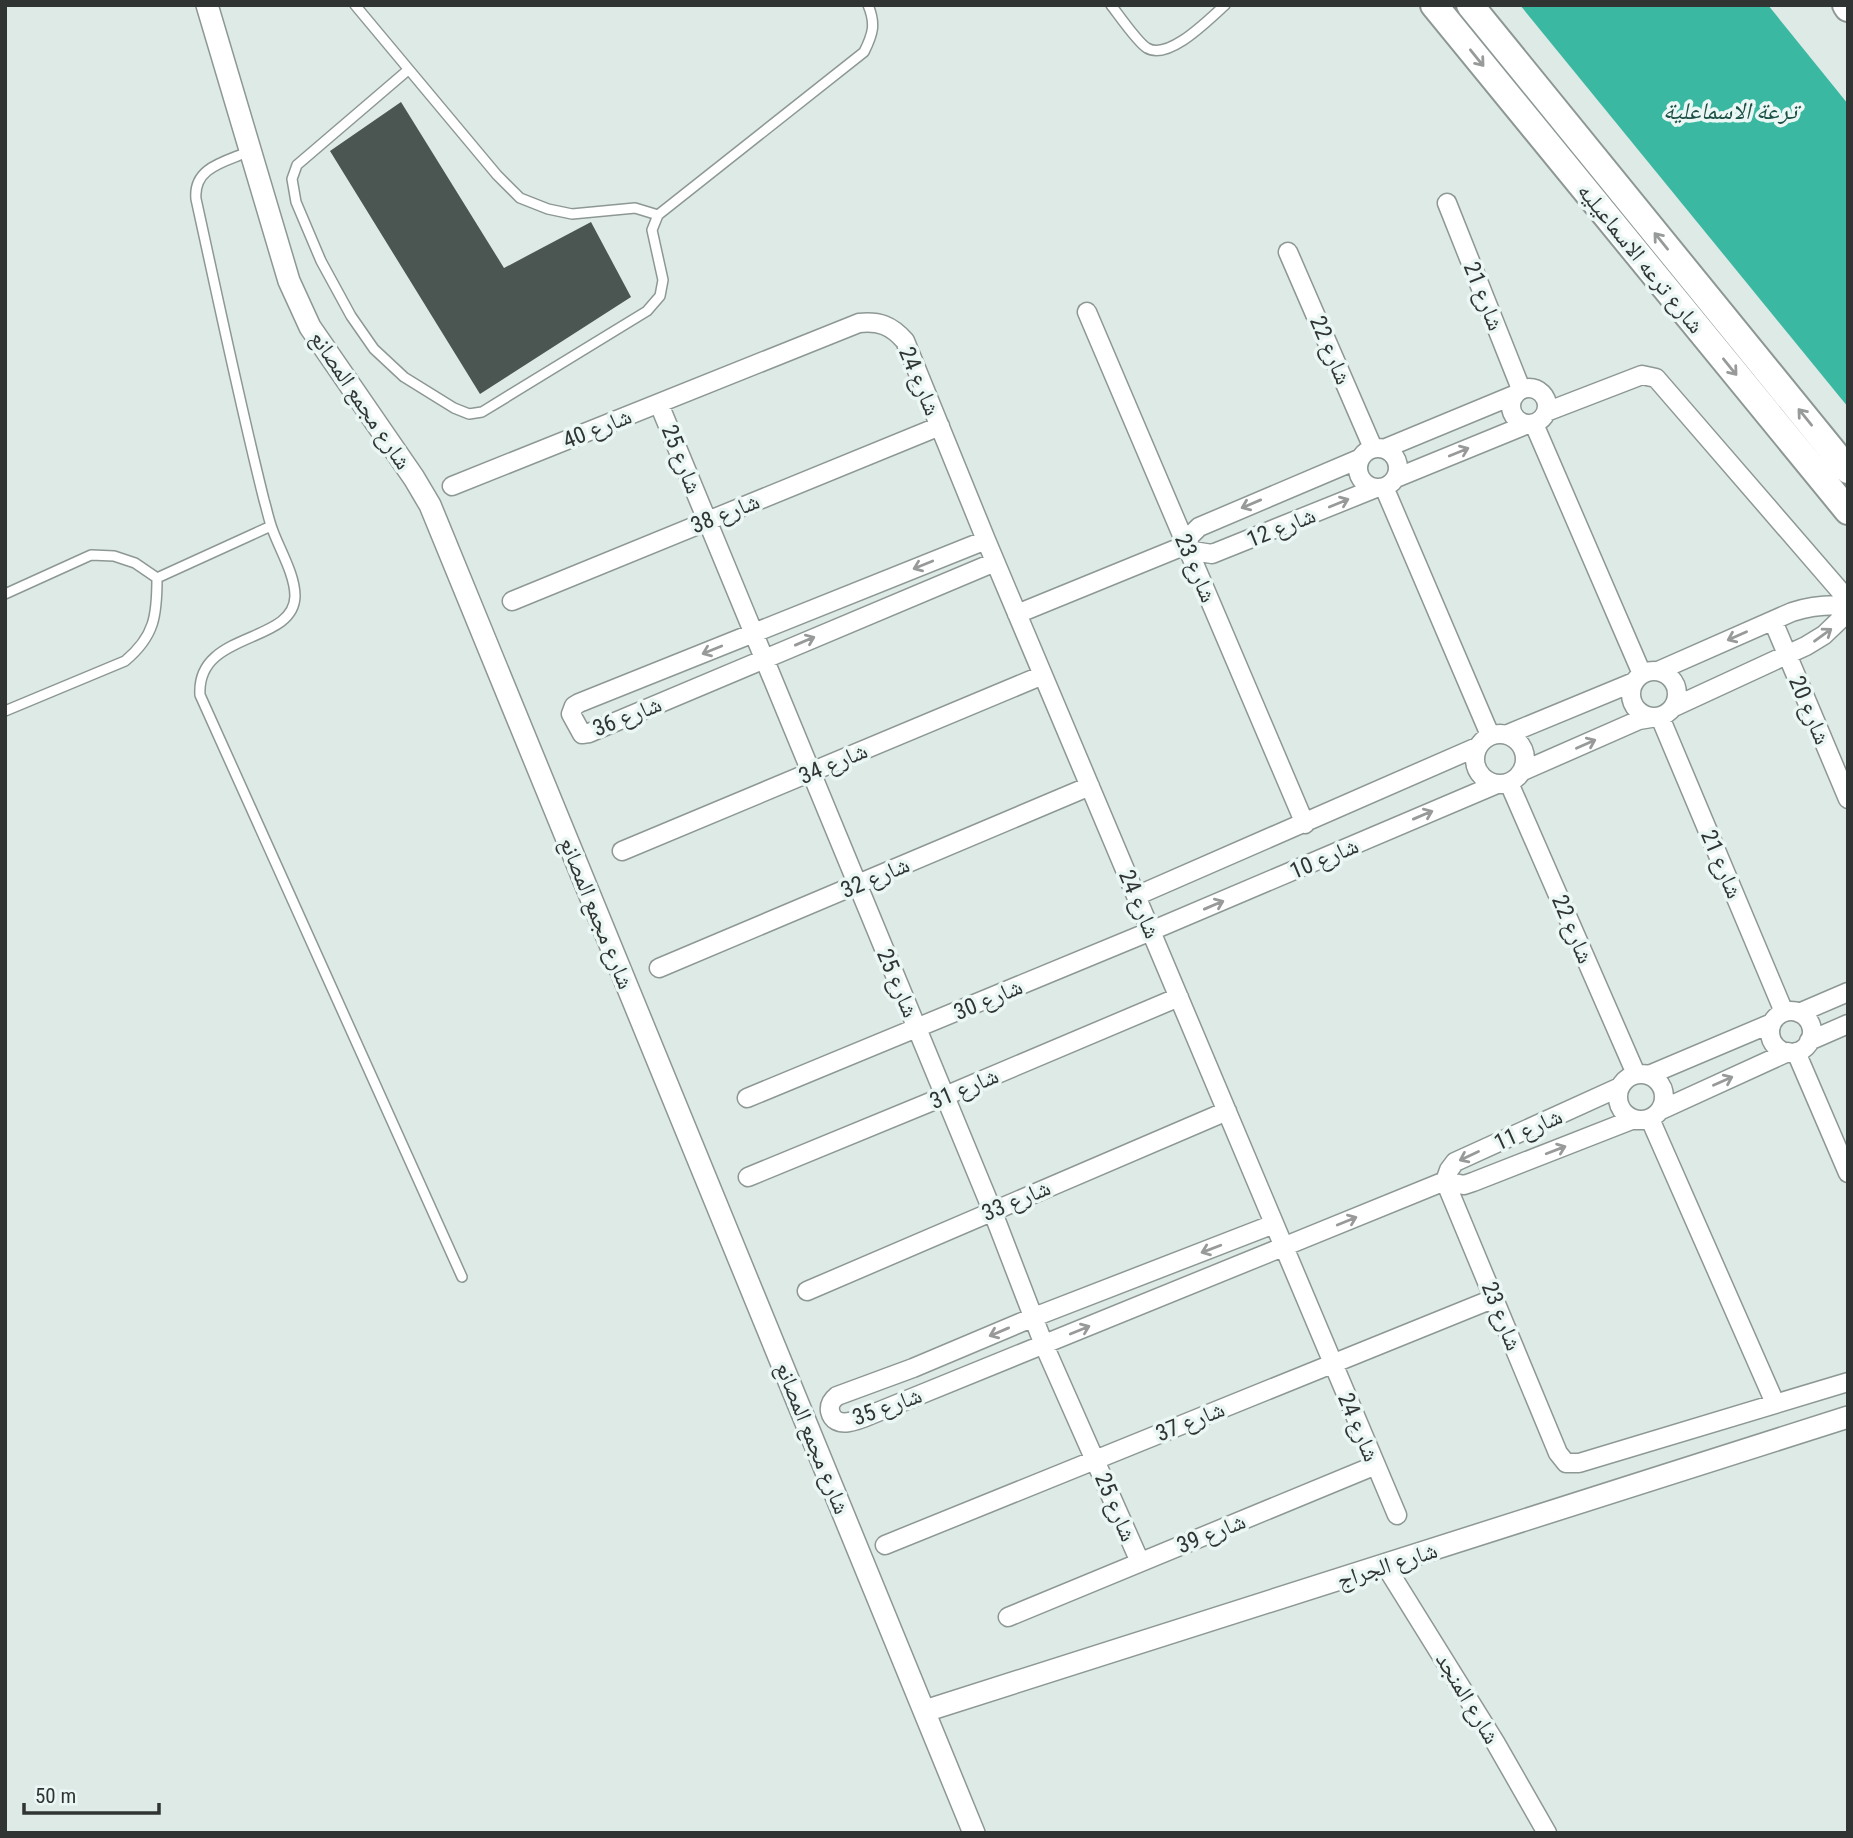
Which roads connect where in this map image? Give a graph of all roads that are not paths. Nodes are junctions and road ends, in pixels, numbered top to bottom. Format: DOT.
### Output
graph roads {
  1 [pos="207,5"];
  2 [pos="355,5"];
  3 [pos="868,5"];
  4 [pos="1111,5"];
  5 [pos="1226,5"];
  6 [pos="1434,5"];
  7 [pos="1470,5"];
  8 [pos="408,70"];
  9 [pos="250,151"];
  10 [pos="1447,203"];
  11 [pos="658,215"];
  12 [pos="1288,252"];
  13 [pos="1087,312"];
  14 [pos="859,323"];
  15 [pos="1518,392"];
  16 [pos="659,404"];
  17 [pos="1536,420"];
  18 [pos="940,426"];
  19 [pos="1373,452"];
  20 [pos="1848,470"];
  21 [pos="1386,484"];
  22 [pos="452,486"];
  23 [pos="1848,511"];
  24 [pos="707,521"];
  25 [pos="271,526"];
  26 [pos="986,540"];
  27 [pos="1186,545"];
  28 [pos="995,562"];
  29 [pos="157,578"];
  30 [pos="5,594"];
  31 [pos="1848,600"];
  32 [pos="512,601"];
  33 [pos="1848,606"];
  34 [pos="1848,612"];
  35 [pos="1017,614"];
  36 [pos="1773,621"];
  37 [pos="753,634"];
  38 [pos="1787,655"];
  39 [pos="764,658"];
  40 [pos="1043,675"];
  41 [pos="1645,676"];
  42 [pos="5,711"];
  43 [pos="1662,714"];
  44 [pos="1492,739"];
  45 [pos="811,772"];
  46 [pos="1510,779"];
  47 [pos="1090,786"];
  48 [pos="1848,799"];
  49 [pos="1304,824"];
  50 [pos="622,851"];
  51 [pos="857,884"];
  52 [pos="1136,896"];
  53 [pos="1151,931"];
  54 [pos="659,968"];
  55 [pos="1848,992"];
  56 [pos="1179,997"];
  57 [pos="1785,1016"];
  58 [pos="1848,1024"];
  59 [pos="917,1028"];
  60 [pos="1798,1048"];
  61 [pos="1643,1075"];
  62 [pos="1620,1087"];
  63 [pos="945,1096"];
  64 [pos="747,1098"];
  65 [pos="1227,1111"];
  66 [pos="1648,1116"];
  67 [pos="1848,1173"];
  68 [pos="748,1177"];
  69 [pos="1446,1181"];
  70 [pos="992,1210"];
  71 [pos="1275,1224"];
  72 [pos="1284,1247"];
  73 [pos="462,1277"];
  74 [pos="807,1291"];
  75 [pos="1495,1298"];
  76 [pos="1034,1317"];
  77 [pos="1044,1345"];
  78 [pos="1333,1362"];
  79 [pos="1848,1382"];
  80 [pos="1775,1404"];
  81 [pos="1848,1418"];
  82 [pos="1096,1459"];
  83 [pos="1376,1465"];
  84 [pos="1397,1515"];
  85 [pos="884,1545"];
  86 [pos="1140,1562"];
  87 [pos="1385,1565"];
  88 [pos="1008,1616"];
  89 [pos="925,1712"];
  90 [pos="974,1833"];
  91 [pos="1547,1833"];
  1 -- 9 [label="street, شارع مجمع المصانع"];
  2 -- 8 [label="lane"];
  3 -- 11 [label="lane"];
  4 -- 5 [label="lane"];
  6 -- 23 [label="main road, شارع ترعه الاسماعيليه, one-way"];
  20 -- 7 [label="main road, شارع ترعه الاسماعيليه, one-way"];
  8 -- 11 [label="lane"];
  8 -- 11 [label="lane"];
  9 -- 25 [label="lane"];
  9 -- 89 [label="street, شارع مجمع المصانع"];
  10 -- 15 [label="street, شارع 21"];
  12 -- 19 [label="street, شارع 22"];
  13 -- 27 [label="street, شارع 23"];
  14 -- 16 [label="street, شارع 40"];
  14 -- 18 [label="street, شارع 24"];
  15 -- 17 [label="street"];
  15 -- 17 [label="street"];
  15 -- 19 [label="street, شارع 12"];
  16 -- 22 [label="street, شارع 40"];
  16 -- 24 [label="street, شارع 25"];
  21 -- 17 [label="street, شارع 12, one-way"];
  17 -- 31 [label="street, شارع 12"];
  17 -- 41 [label="street"];
  18 -- 24 [label="street, شارع 38"];
  18 -- 26 [label="street, شارع 24"];
  19 -- 21 [label="street"];
  19 -- 21 [label="street"];
  19 -- 27 [label="street, شارع 12, one-way"];
  27 -- 21 [label="street, شارع 12, one-way"];
  21 -- 44 [label="street"];
  24 -- 32 [label="street, شارع 38"];
  24 -- 37 [label="street, شارع 25"];
  25 -- 29 [label="lane"];
  25 -- 73 [label="lane"];
  26 -- 28 [label="street, شارع 24"];
  26 -- 37 [label="street, شارع 36, one-way"];
  27 -- 35 [label="street, شارع 12"];
  27 -- 49 [label="street, شارع 23"];
  28 -- 35 [label="street, شارع 24"];
  39 -- 28 [label="street, شارع 36, one-way"];
  29 -- 30 [label="lane"];
  29 -- 42 [label="lane"];
  33 -- 36 [label="street, شارع 10"];
  38 -- 34 [label="street, شارع 10, one-way"];
  35 -- 40 [label="street, شارع 24"];
  36 -- 38 [label="street, شارع 20"];
  36 -- 41 [label="street, شارع 10, one-way"];
  37 -- 39 [label="street, شارع 25"];
  37 -- 39 [label="street, شارع 36, one-way"];
  38 -- 43 [label="street, شارع 10"];
  38 -- 48 [label="street, شارع 20"];
  39 -- 45 [label="street, شارع 25"];
  40 -- 45 [label="street, شارع 34"];
  40 -- 47 [label="street, شارع 24"];
  41 -- 43 [label="street"];
  41 -- 43 [label="street"];
  41 -- 44 [label="street, شارع 10"];
  46 -- 43 [label="street, شارع 10, one-way"];
  43 -- 57 [label="street, شارع 21"];
  44 -- 46 [label="street"];
  44 -- 46 [label="street"];
  44 -- 49 [label="street, شارع 10"];
  45 -- 50 [label="street, شارع 34"];
  45 -- 51 [label="street, شارع 25"];
  53 -- 46 [label="street, شارع 10, one-way"];
  46 -- 61 [label="street, شارع 22"];
  47 -- 51 [label="street, شارع 32"];
  47 -- 52 [label="street, شارع 24"];
  49 -- 52 [label="street, شارع 10"];
  51 -- 54 [label="street, شارع 32"];
  51 -- 59 [label="street, شارع 25"];
  52 -- 53 [label="street, شارع 24"];
  53 -- 56 [label="street, شارع 24"];
  53 -- 59 [label="street, شارع 30"];
  55 -- 57 [label="street"];
  56 -- 63 [label="street, شارع 31"];
  56 -- 65 [label="street, شارع 24"];
  57 -- 60 [label="street"];
  57 -- 60 [label="street"];
  57 -- 61 [label="street"];
  58 -- 60 [label="street, شارع 11"];
  59 -- 63 [label="street, شارع 25"];
  59 -- 64 [label="street, شارع 30"];
  66 -- 60 [label="street, شارع 11, one-way"];
  60 -- 67 [label="street"];
  61 -- 62 [label="street"];
  61 -- 66 [label="street"];
  62 -- 66 [label="street"];
  62 -- 69 [label="street, شارع 11, one-way"];
  63 -- 68 [label="street, شارع 31"];
  63 -- 70 [label="street, شارع 25"];
  65 -- 70 [label="street, شارع 33"];
  65 -- 71 [label="street, شارع 24"];
  69 -- 66 [label="street, شارع 11, one-way"];
  66 -- 80 [label="street"];
  72 -- 69 [label="street, شارع 11, one-way"];
  69 -- 75 [label="street, شارع 23"];
  70 -- 74 [label="street, شارع 33"];
  70 -- 76 [label="street, شارع 25"];
  71 -- 72 [label="street, شارع 24"];
  71 -- 76 [label="street, شارع 35, one-way"];
  77 -- 72 [label="street, شارع 35, one-way"];
  72 -- 78 [label="street, شارع 24"];
  75 -- 78 [label="street, شارع 37"];
  75 -- 80 [label="street, شارع 23"];
  76 -- 77 [label="street, شارع 25"];
  76 -- 77 [label="street, شارع 35, one-way"];
  77 -- 82 [label="street, شارع 25"];
  78 -- 82 [label="street, شارع 37"];
  78 -- 83 [label="street, شارع 24"];
  79 -- 80 [label="street"];
  81 -- 87 [label="street, شارع الجراج"];
  82 -- 85 [label="street, شارع 37"];
  82 -- 86 [label="street, شارع 25"];
  83 -- 84 [label="street, شارع 24"];
  83 -- 86 [label="street, شارع 39"];
  86 -- 88 [label="street, شارع 39"];
  87 -- 89 [label="street, شارع الجراج"];
  87 -- 91 [label="street, شارع المنجد"];
  89 -- 90 [label="street, شارع مجمع المصانع"];
}
